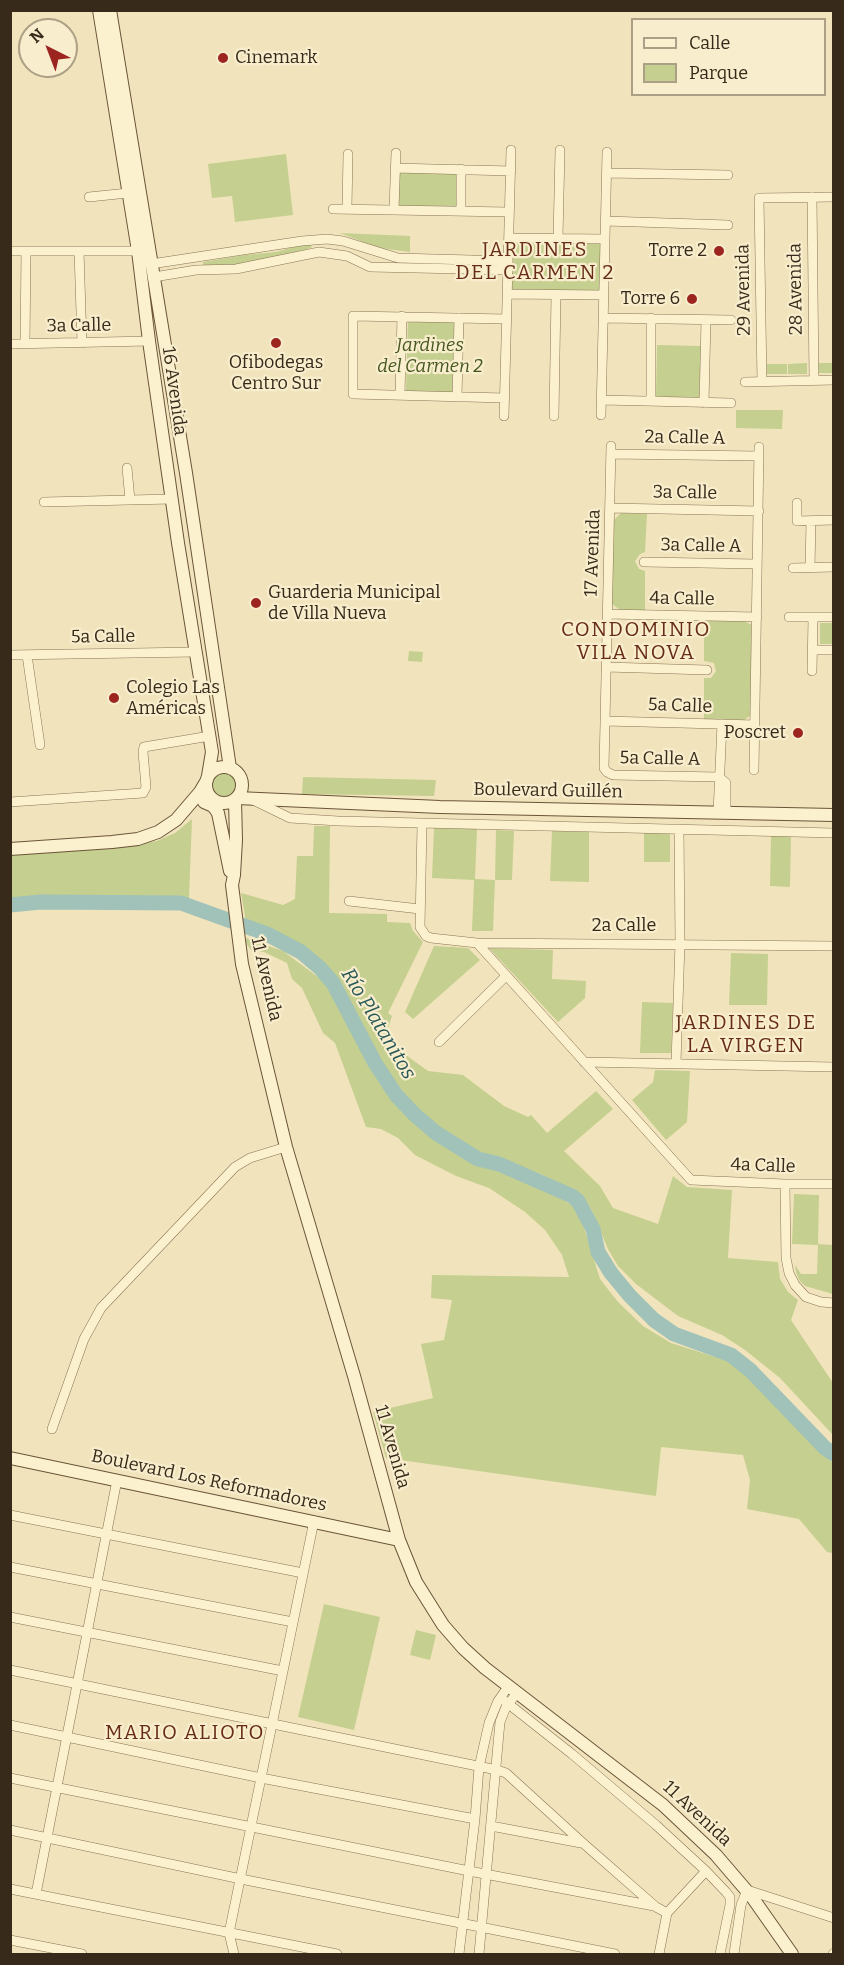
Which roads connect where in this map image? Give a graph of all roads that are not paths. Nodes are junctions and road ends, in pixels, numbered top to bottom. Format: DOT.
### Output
graph roads {
  1 [pos="99,10"];
  2 [pos="110,10"];
  3 [pos="511,150"];
  4 [pos="560,150"];
  5 [pos="607,152"];
  6 [pos="396,153"];
  7 [pos="348,154"];
  8 [pos="395,168"];
  9 [pos="461,169"];
  10 [pos="511,171"];
  11 [pos="607,173"];
  12 [pos="728,175"];
  13 [pos="128,194"];
  14 [pos="89,197"];
  15 [pos="812,197"];
  16 [pos="834,197"];
  17 [pos="333,208"];
  18 [pos="347,208"];
  19 [pos="394,209"];
  20 [pos="461,211"];
  21 [pos="508,212"];
  22 [pos="606,221"];
  23 [pos="728,225"];
  24 [pos="509,238"];
  25 [pos="558,238"];
  26 [pos="315,239"];
  27 [pos="605,239"];
  28 [pos="350,244"];
  29 [pos="10,251"];
  30 [pos="26,251"];
  31 [pos="79,251"];
  32 [pos="138,251"];
  33 [pos="316,252"];
  34 [pos="346,256"];
  35 [pos="194,257"];
  36 [pos="397,263"];
  37 [pos="151,264"];
  38 [pos="508,265"];
  39 [pos="195,270"];
  40 [pos="154,277"];
  41 [pos="508,294"];
  42 [pos="556,295"];
  43 [pos="604,296"];
  44 [pos="402,316"];
  45 [pos="459,318"];
  46 [pos="604,318"];
  47 [pos="651,318"];
  48 [pos="507,320"];
  49 [pos="706,320"];
  50 [pos="731,320"];
  51 [pos="149,341"];
  52 [pos="82,343"];
  53 [pos="10,344"];
  54 [pos="26,344"];
  55 [pos="814,380"];
  56 [pos="834,380"];
  57 [pos="745,382"];
  58 [pos="762,382"];
  59 [pos="400,395"];
  60 [pos="457,397"];
  61 [pos="505,398"];
  62 [pos="602,400"];
  63 [pos="174,401"];
  64 [pos="651,401"];
  65 [pos="705,403"];
  66 [pos="731,403"];
  67 [pos="158,404"];
  68 [pos="601,415"];
  69 [pos="504,416"];
  70 [pos="554,416"];
  71 [pos="611,450"];
  72 [pos="127,468"];
  73 [pos="172,499"];
  74 [pos="130,500"];
  75 [pos="44,502"];
  76 [pos="797,503"];
  77 [pos="610,508"];
  78 [pos="759,511"];
  79 [pos="834,520"];
  80 [pos="811,521"];
  81 [pos="644,562"];
  82 [pos="757,564"];
  83 [pos="834,567"];
  84 [pos="793,568"];
  85 [pos="810,568"];
  86 [pos="607,614"];
  87 [pos="757,617"];
  88 [pos="789,617"];
  89 [pos="834,617"];
  90 [pos="813,618"];
  91 [pos="813,650"];
  92 [pos="834,650"];
  93 [pos="196,652"];
  94 [pos="10,655"];
  95 [pos="27,655"];
  96 [pos="606,667"];
  97 [pos="707,670"];
  98 [pos="812,671"];
  99 [pos="605,721"];
  100 [pos="722,724"];
  101 [pos="755,725"];
  102 [pos="210,736"];
  103 [pos="40,745"];
  104 [pos="604,768"];
  105 [pos="754,770"];
  106 [pos="235,771"];
  107 [pos="208,778"];
  108 [pos="723,780"];
  109 [pos="236,799"];
  110 [pos="10,802"];
  111 [pos="266,803"];
  112 [pos="191,804"];
  113 [pos="722,813"];
  114 [pos="834,815"];
  115 [pos="422,824"];
  116 [pos="679,829"];
  117 [pos="834,833"];
  118 [pos="10,849"];
  119 [pos="232,885"];
  120 [pos="349,901"];
  121 [pos="420,909"];
  122 [pos="477,943"];
  123 [pos="680,943"];
  124 [pos="834,946"];
  125 [pos="506,976"];
  126 [pos="439,1042"];
  127 [pos="584,1062"];
  128 [pos="676,1063"];
  129 [pos="834,1067"];
  130 [pos="286,1147"];
  131 [pos="785,1184"];
  132 [pos="834,1184"];
  133 [pos="834,1303"];
  134 [pos="52,1429"];
  135 [pos="10,1458"];
  136 [pos="117,1480"];
  137 [pos="10,1515"];
  138 [pos="314,1521"];
  139 [pos="107,1534"];
  140 [pos="399,1540"];
  141 [pos="10,1567"];
  142 [pos="303,1573"];
  143 [pos="97,1584"];
  144 [pos="10,1617"];
  145 [pos="293,1622"];
  146 [pos="87,1633"];
  147 [pos="10,1670"];
  148 [pos="283,1671"];
  149 [pos="77,1683"];
  150 [pos="513,1690"];
  151 [pos="505,1701"];
  152 [pos="272,1724"];
  153 [pos="10,1725"];
  154 [pos="67,1737"];
  155 [pos="479,1767"];
  156 [pos="497,1770"];
  157 [pos="10,1778"];
  158 [pos="261,1778"];
  159 [pos="57,1787"];
  160 [pos="476,1819"];
  161 [pos="252,1826"];
  162 [pos="491,1826"];
  163 [pos="10,1830"];
  164 [pos="47,1838"];
  165 [pos="584,1844"];
  166 [pos="469,1871"];
  167 [pos="706,1871"];
  168 [pos="486,1874"];
  169 [pos="241,1879"];
  170 [pos="10,1889"];
  171 [pos="747,1890"];
  172 [pos="36,1894"];
  173 [pos="656,1907"];
  174 [pos="667,1913"];
  175 [pos="834,1918"];
  176 [pos="463,1923"];
  177 [pos="481,1927"];
  178 [pos="230,1933"];
  179 [pos="10,1940"];
  180 [pos="82,1954"];
  181 [pos="234,1954"];
  182 [pos="337,1954"];
  183 [pos="459,1954"];
  184 [pos="478,1954"];
  185 [pos="615,1954"];
  186 [pos="659,1954"];
  187 [pos="720,1954"];
  188 [pos="734,1954"];
  189 [pos="792,1954"];
  1 -- 13 [label="main road, 16 Avenida"];
  2 -- 37 [label="main road, 16 Avenida"];
  3 -- 10 [label="street"];
  4 -- 25 [label="street"];
  5 -- 11 [label="street"];
  6 -- 8 [label="street"];
  7 -- 18 [label="street"];
  8 -- 9 [label="street"];
  8 -- 19 [label="street"];
  9 -- 10 [label="street"];
  9 -- 20 [label="street"];
  10 -- 21 [label="street"];
  11 -- 12 [label="street"];
  11 -- 22 [label="street"];
  13 -- 14 [label="street"];
  13 -- 32 [label="main road, 16 Avenida"];
  15 -- 16 [label="street"];
  15 -- 55 [label="street, 28 Avenida"];
  15 -- 58 [label="street, 29 Avenida"];
  17 -- 18 [label="street"];
  18 -- 19 [label="street"];
  19 -- 20 [label="street"];
  20 -- 21 [label="street"];
  21 -- 24 [label="street"];
  22 -- 23 [label="street"];
  22 -- 27 [label="street"];
  24 -- 25 [label="street"];
  24 -- 38 [label="street"];
  25 -- 27 [label="street"];
  26 -- 28 [label="street"];
  26 -- 33 [label="street"];
  26 -- 35 [label="street"];
  27 -- 43 [label="street"];
  28 -- 34 [label="street"];
  28 -- 36 [label="street"];
  29 -- 30 [label="street"];
  30 -- 31 [label="street"];
  30 -- 54 [label="street"];
  31 -- 32 [label="street"];
  31 -- 52 [label="street"];
  32 -- 51 [label="main road, 16 Avenida"];
  33 -- 34 [label="street"];
  33 -- 39 [label="street"];
  34 -- 36 [label="street"];
  35 -- 37 [label="street"];
  35 -- 39 [label="street"];
  36 -- 38 [label="street"];
  37 -- 40 [label="main road, 16 Avenida"];
  38 -- 41 [label="street"];
  39 -- 40 [label="street"];
  40 -- 63 [label="main road, 16 Avenida"];
  41 -- 42 [label="street"];
  41 -- 48 [label="street"];
  42 -- 43 [label="street"];
  42 -- 70 [label="street"];
  43 -- 46 [label="street"];
  44 -- 45 [label="street"];
  44 -- 59 [label="street"];
  44 -- 59 [label="street"];
  45 -- 48 [label="street"];
  45 -- 60 [label="street"];
  46 -- 47 [label="street"];
  46 -- 62 [label="street"];
  47 -- 49 [label="street"];
  47 -- 64 [label="street"];
  48 -- 61 [label="street"];
  49 -- 50 [label="street"];
  49 -- 65 [label="street"];
  51 -- 52 [label="street, 3a Calle"];
  51 -- 67 [label="main road, 16 Avenida"];
  52 -- 54 [label="street, 3a Calle"];
  53 -- 54 [label="street, 3a Calle"];
  55 -- 56 [label="street"];
  55 -- 58 [label="street"];
  57 -- 58 [label="street"];
  59 -- 60 [label="street"];
  60 -- 61 [label="street"];
  61 -- 69 [label="street"];
  62 -- 64 [label="street"];
  62 -- 68 [label="street"];
  63 -- 67 [label="main road"];
  63 -- 106 [label="main road, 16 Avenida"];
  64 -- 65 [label="street"];
  65 -- 66 [label="street"];
  67 -- 73 [label="main road, 16 Avenida"];
  71 -- 77 [label="street, 17 Avenida"];
  71 -- 78 [label="street, 2a Calle A"];
  72 -- 74 [label="street"];
  73 -- 74 [label="street"];
  73 -- 93 [label="main road, 16 Avenida"];
  74 -- 75 [label="street"];
  76 -- 80 [label="street"];
  77 -- 78 [label="street, 3a Calle"];
  77 -- 86 [label="street, 17 Avenida"];
  78 -- 82 [label="street"];
  79 -- 80 [label="street"];
  80 -- 85 [label="street"];
  81 -- 82 [label="street, 3a Calle A"];
  82 -- 87 [label="street"];
  83 -- 85 [label="street"];
  84 -- 85 [label="street"];
  86 -- 87 [label="street, 4a Calle"];
  86 -- 96 [label="street, 17 Avenida"];
  87 -- 101 [label="street"];
  88 -- 90 [label="street"];
  89 -- 90 [label="street"];
  90 -- 91 [label="street"];
  91 -- 92 [label="street"];
  91 -- 98 [label="street"];
  93 -- 95 [label="street, 5a Calle"];
  93 -- 102 [label="main road, 16 Avenida"];
  94 -- 95 [label="street, 5a Calle"];
  95 -- 103 [label="street"];
  96 -- 97 [label="street"];
  96 -- 99 [label="street, 17 Avenida"];
  99 -- 100 [label="street, 5a Calle"];
  99 -- 104 [label="street, 17 Avenida"];
  100 -- 101 [label="street, 5a Calle"];
  100 -- 108 [label="street"];
  101 -- 105 [label="street"];
  102 -- 107 [label="main road, 16 Avenida"];
  102 -- 110 [label="street"];
  104 -- 108 [label="street, 5a Calle A"];
  106 -- 107 [label="main road"];
  106 -- 109 [label="main road"];
  106 -- 111 [label="main road"];
  107 -- 109 [label="main road"];
  107 -- 112 [label="main road"];
  108 -- 113 [label="street"];
  109 -- 111 [label="main road, Boulevard Guillén"];
  109 -- 119 [label="main road, 11 Avenida"];
  111 -- 113 [label="main road, Boulevard Guillén"];
  111 -- 115 [label="street"];
  112 -- 118 [label="main road"];
  112 -- 119 [label="main road"];
  113 -- 114 [label="main road, Boulevard Guillén"];
  115 -- 116 [label="street"];
  115 -- 121 [label="street"];
  116 -- 117 [label="street"];
  116 -- 123 [label="street"];
  119 -- 130 [label="main road, 11 Avenida"];
  120 -- 121 [label="street"];
  121 -- 122 [label="street, 2a Calle"];
  122 -- 123 [label="street, 2a Calle"];
  122 -- 125 [label="street"];
  123 -- 124 [label="street, 2a Calle"];
  123 -- 128 [label="street"];
  125 -- 126 [label="street"];
  125 -- 127 [label="street"];
  127 -- 128 [label="street"];
  127 -- 131 [label="street, 4a Calle"];
  128 -- 129 [label="street"];
  130 -- 134 [label="street"];
  130 -- 140 [label="main road, 11 Avenida"];
  131 -- 132 [label="street, 4a Calle"];
  131 -- 133 [label="street"];
  135 -- 136 [label="main road, Boulevard Los Reformadores"];
  136 -- 138 [label="main road, Boulevard Los Reformadores"];
  136 -- 139 [label="street"];
  137 -- 139 [label="street"];
  138 -- 140 [label="main road, Boulevard Los Reformadores"];
  138 -- 142 [label="street"];
  139 -- 142 [label="street"];
  139 -- 143 [label="street"];
  140 -- 150 [label="main road, 11 Avenida"];
  141 -- 143 [label="street"];
  142 -- 145 [label="street"];
  143 -- 145 [label="street"];
  143 -- 146 [label="street"];
  144 -- 146 [label="street"];
  145 -- 148 [label="street"];
  146 -- 148 [label="street"];
  146 -- 149 [label="street"];
  147 -- 149 [label="street"];
  148 -- 152 [label="street"];
  149 -- 152 [label="street"];
  149 -- 154 [label="street"];
  150 -- 151 [label="street"];
  150 -- 171 [label="main road, 11 Avenida"];
  151 -- 155 [label="street"];
  151 -- 156 [label="street"];
  151 -- 167 [label="street"];
  152 -- 155 [label="street"];
  152 -- 158 [label="street"];
  153 -- 154 [label="street"];
  154 -- 158 [label="street"];
  154 -- 159 [label="street"];
  155 -- 156 [label="street"];
  155 -- 160 [label="street"];
  156 -- 162 [label="street"];
  156 -- 165 [label="street"];
  157 -- 159 [label="street"];
  158 -- 160 [label="street"];
  158 -- 161 [label="street"];
  159 -- 161 [label="street"];
  159 -- 164 [label="street"];
  160 -- 166 [label="street"];
  161 -- 166 [label="street"];
  161 -- 169 [label="street"];
  162 -- 165 [label="street"];
  162 -- 168 [label="street"];
  163 -- 164 [label="street"];
  164 -- 169 [label="street"];
  164 -- 172 [label="street"];
  165 -- 173 [label="street"];
  166 -- 168 [label="street"];
  166 -- 176 [label="street"];
  167 -- 174 [label="street"];
  167 -- 187 [label="street"];
  168 -- 173 [label="street"];
  168 -- 177 [label="street"];
  169 -- 176 [label="street"];
  169 -- 178 [label="street"];
  170 -- 172 [label="street"];
  171 -- 175 [label="street"];
  171 -- 188 [label="street"];
  171 -- 189 [label="main road, 11 Avenida"];
  172 -- 178 [label="street"];
  173 -- 174 [label="street"];
  174 -- 186 [label="street"];
  176 -- 177 [label="street"];
  176 -- 183 [label="street"];
  177 -- 184 [label="street"];
  177 -- 185 [label="street"];
  178 -- 181 [label="street"];
  178 -- 182 [label="street"];
  179 -- 180 [label="street"];
}
